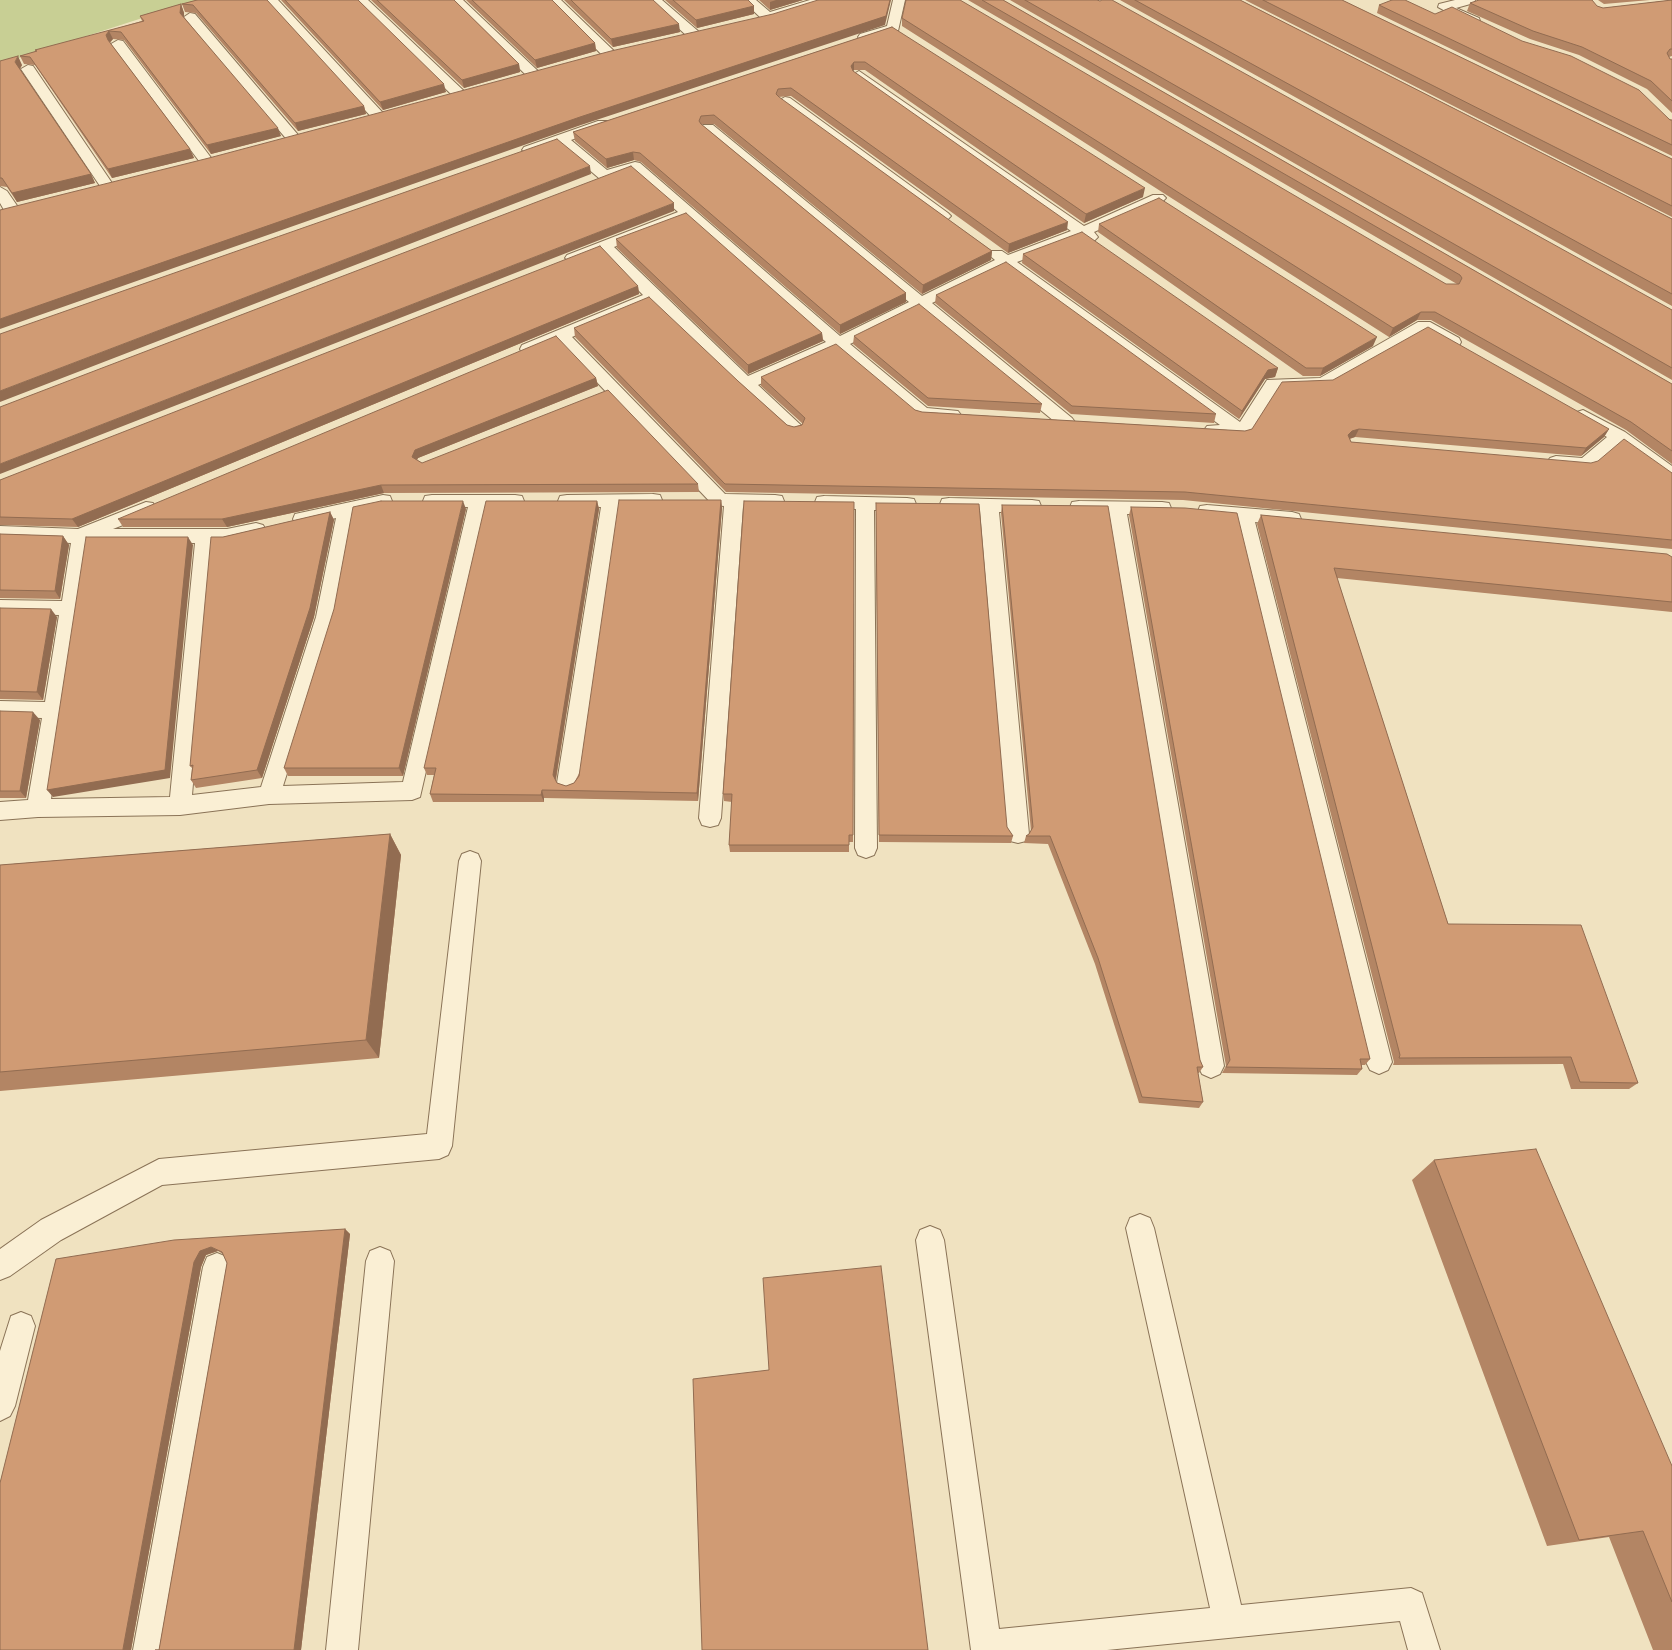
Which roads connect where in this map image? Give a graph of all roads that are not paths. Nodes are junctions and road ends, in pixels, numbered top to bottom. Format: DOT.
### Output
graph roads {
  1 [pos="271,0"];
  2 [pos="360,0"];
  3 [pos="456,0"];
  4 [pos="554,0"];
  5 [pos="654,0"];
  6 [pos="748,0"];
  7 [pos="822,0"];
  8 [pos="899,0"];
  9 [pos="1469,0"];
  10 [pos="190,16"];
  11 [pos="768,17"];
  12 [pos="749,21"];
  13 [pos="893,28"];
  14 [pos="1488,28"];
  15 [pos="675,38"];
  16 [pos="909,39"];
  17 [pos="856,40"];
  18 [pos="118,44"];
  19 [pos="590,59"];
  20 [pos="28,69"];
  21 [pos="860,75"];
  22 [pos="515,80"];
  23 [pos="478,90"];
  24 [pos="460,95"];
  25 [pos="442,100"];
  26 [pos="784,101"];
  27 [pos="397,112"];
  28 [pos="379,117"];
  29 [pos="614,120"];
  30 [pos="360,122"];
  31 [pos="708,128"];
  32 [pos="561,139"];
  33 [pos="277,144"];
  34 [pos="514,155"];
  35 [pos="224,157"];
  36 [pos="206,162"];
  37 [pos="188,166"];
  38 [pos="605,176"];
  39 [pos="125,182"];
  40 [pos="586,184"];
  41 [pos="107,186"];
  42 [pos="1141,187"];
  43 [pos="0,191"];
  44 [pos="88,191"];
  45 [pos="1158,198"];
  46 [pos="1174,208"];
  47 [pos="11,211"];
  48 [pos="688,213"];
  49 [pos="958,227"];
  50 [pos="1082,232"];
  51 [pos="982,244"];
  52 [pos="604,246"];
  53 [pos="1106,248"];
  54 [pos="1006,261"];
  55 [pos="557,264"];
  56 [pos="653,296"];
  57 [pos="921,303"];
  58 [pos="561,335"];
  59 [pos="1372,335"];
  60 [pos="838,343"];
  61 [pos="1389,346"];
  62 [pos="1466,350"];
  63 [pos="515,354"];
  64 [pos="1274,366"];
  65 [pos="1298,383"];
  66 [pos="746,384"];
  67 [pos="613,389"];
  68 [pos="595,396"];
  69 [pos="1568,407"];
  70 [pos="970,416"];
  71 [pos="1038,420"];
  72 [pos="1066,422"];
  73 [pos="1086,423"];
  74 [pos="795,428"];
  75 [pos="1193,429"];
  76 [pos="1242,432"];
  77 [pos="1619,436"];
  78 [pos="1538,460"];
  79 [pos="1672,475"];
  80 [pos="165,500"];
  81 [pos="611,500"];
  82 [pos="671,500"];
  83 [pos="690,500"];
  84 [pos="727,500"];
  85 [pos="479,501"];
  86 [pos="790,502"];
  87 [pos="809,502"];
  88 [pos="866,503"];
  89 [pos="989,505"];
  90 [pos="1116,507"];
  91 [pos="347,509"];
  92 [pos="1244,514"];
  93 [pos="1313,521"];
  94 [pos="0,533"];
  95 [pos="82,535"];
  96 [pos="205,536"];
  97 [pos="0,607"];
  98 [pos="70,608"];
  99 [pos="0,709"];
  100 [pos="54,710"];
  101 [pos="568,783"];
  102 [pos="269,795"];
  103 [pos="180,806"];
  104 [pos="38,808"];
  105 [pos="0,811"];
  106 [pos="710,818"];
  107 [pos="1018,834"];
  108 [pos="866,848"];
  109 [pos="470,861"];
  110 [pos="1379,1062"];
  111 [pos="1212,1066"];
  112 [pos="1140,1228"];
  113 [pos="930,1240"];
  114 [pos="380,1261"];
  115 [pos="0,1266"];
  116 [pos="217,1267"];
  117 [pos="21,1326"];
  118 [pos="0,1406"];
  119 [pos="1229,1623"];
  120 [pos="149,1650"];
  121 [pos="342,1650"];
  122 [pos="1424,1650"];
  1 -- 28 [label="lane"];
  2 -- 24 [label="lane"];
  3 -- 22 [label="lane"];
  4 -- 19 [label="lane"];
  5 -- 15 [label="lane"];
  6 -- 11 [label="lane"];
  7 -- 11 [label="lane"];
  8 -- 13 [label="lane"];
  9 -- 14 [label="lane"];
  10 -- 33 [label="lane"];
  11 -- 12 [label="lane"];
  13 -- 16 [label="lane"];
  13 -- 17 [label="lane"];
  18 -- 36 [label="lane"];
  20 -- 41 [label="lane"];
  21 -- 50 [label="lane"];
  23 -- 24 [label="lane"];
  24 -- 25 [label="lane"];
  26 -- 49 [label="lane"];
  27 -- 28 [label="lane"];
  28 -- 30 [label="lane"];
  29 -- 32 [label="lane"];
  31 -- 57 [label="lane"];
  32 -- 34 [label="lane"];
  32 -- 38 [label="lane"];
  35 -- 36 [label="lane"];
  36 -- 37 [label="lane"];
  38 -- 40 [label="lane"];
  38 -- 48 [label="lane"];
  39 -- 41 [label="lane"];
  41 -- 44 [label="lane"];
  42 -- 45 [label="lane"];
  43 -- 47 [label="lane"];
  45 -- 46 [label="lane"];
  45 -- 50 [label="lane"];
  48 -- 52 [label="lane"];
  48 -- 60 [label="lane"];
  50 -- 53 [label="lane"];
  50 -- 54 [label="lane"];
  51 -- 54 [label="lane"];
  52 -- 55 [label="lane"];
  52 -- 56 [label="lane"];
  54 -- 57 [label="lane"];
  54 -- 76 [label="lane"];
  56 -- 58 [label="lane"];
  56 -- 66 [label="lane"];
  57 -- 60 [label="lane"];
  57 -- 72 [label="lane"];
  58 -- 63 [label="lane"];
  58 -- 67 [label="lane"];
  59 -- 61 [label="lane"];
  60 -- 66 [label="lane"];
  60 -- 70 [label="lane"];
  61 -- 62 [label="lane"];
  61 -- 65 [label="lane"];
  64 -- 65 [label="lane"];
  65 -- 76 [label="lane"];
  66 -- 74 [label="lane"];
  67 -- 68 [label="lane"];
  67 -- 84 [label="lane"];
  69 -- 77 [label="lane"];
  71 -- 72 [label="lane"];
  72 -- 73 [label="lane"];
  75 -- 76 [label="lane"];
  77 -- 78 [label="lane"];
  77 -- 79 [label="lane"];
  80 -- 95 [label="lane"];
  81 -- 82 [label="lane"];
  81 -- 85 [label="lane"];
  81 -- 101 [label="lane"];
  83 -- 84 [label="lane"];
  84 -- 86 [label="lane"];
  84 -- 106 [label="lane"];
  85 -- 91 [label="lane"];
  85 -- 102 [label="lane"];
  87 -- 88 [label="lane"];
  88 -- 89 [label="lane"];
  88 -- 108 [label="lane"];
  89 -- 90 [label="lane"];
  89 -- 107 [label="lane"];
  90 -- 92 [label="lane"];
  90 -- 111 [label="lane"];
  91 -- 96 [label="lane"];
  91 -- 102 [label="lane"];
  92 -- 93 [label="lane"];
  92 -- 110 [label="lane"];
  94 -- 95 [label="lane"];
  95 -- 96 [label="lane"];
  95 -- 98 [label="lane"];
  96 -- 103 [label="lane"];
  97 -- 98 [label="lane"];
  98 -- 100 [label="lane"];
  99 -- 100 [label="lane"];
  100 -- 104 [label="lane"];
  102 -- 103 [label="lane"];
  103 -- 104 [label="lane"];
  104 -- 105 [label="lane"];
  109 -- 115 [label="lane"];
  112 -- 119 [label="lane"];
  113 -- 119 [label="lane"];
  114 -- 121 [label="lane"];
  116 -- 120 [label="lane"];
  117 -- 118 [label="lane"];
  119 -- 122 [label="lane"];
}
